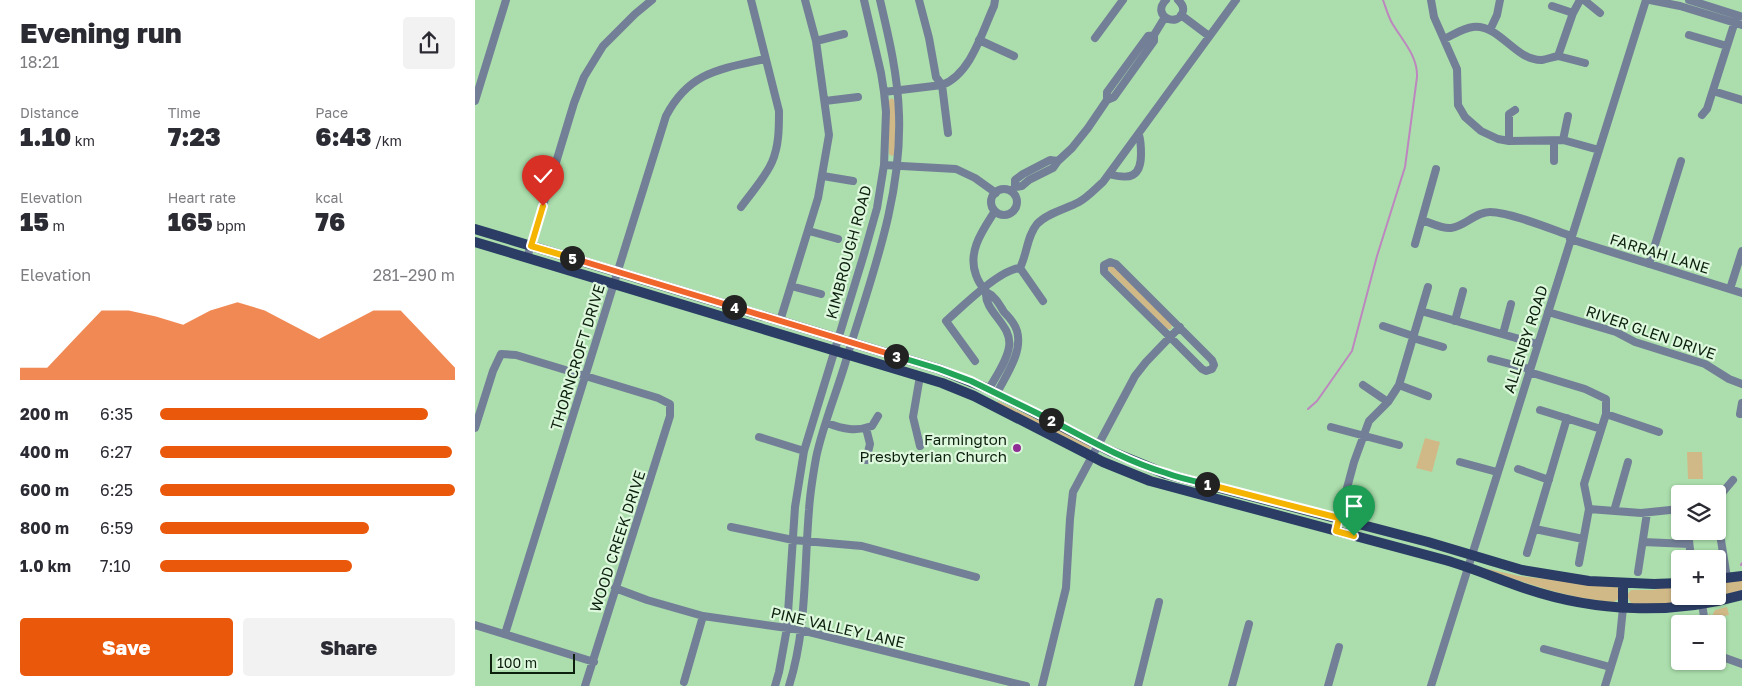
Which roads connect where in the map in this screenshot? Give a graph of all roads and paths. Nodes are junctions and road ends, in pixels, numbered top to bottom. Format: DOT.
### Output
graph roads {
  1 [pos="506,0"];
  2 [pos="652,0"];
  3 [pos="751,0"];
  4 [pos="805,0"];
  5 [pos="864,0"];
  6 [pos="880,0"];
  7 [pos="919,0"];
  8 [pos="995,0"];
  9 [pos="1123,0"];
  10 [pos="1179,0"];
  11 [pos="1236,0"];
  12 [pos="1431,0"];
  13 [pos="1500,0"];
  14 [pos="1580,0"];
  15 [pos="1584,0"];
  16 [pos="1646,0"];
  17 [pos="1650,0"];
  18 [pos="1689,0"];
  19 [pos="1163,1"];
  20 [pos="1701,5"];
  21 [pos="1552,6"];
  22 [pos="1573,12"];
  23 [pos="1600,13"];
  24 [pos="1181,16"];
  25 [pos="1165,17"];
  26 [pos="1739,20"];
  27 [pos="1490,30"];
  28 [pos="844,34"];
  29 [pos="1689,35"];
  30 [pos="1209,36"];
  31 [pos="1095,38"];
  32 [pos="1444,39"];
  33 [pos="979,40"];
  34 [pos="816,41"];
  35 [pos="1727,46"];
  36 [pos="1014,56"];
  37 [pos="1558,56"];
  38 [pos="765,59"];
  39 [pos="1585,63"];
  40 [pos="941,85"];
  41 [pos="1713,90"];
  42 [pos="897,91"];
  43 [pos="884,92"];
  44 [pos="858,97"];
  45 [pos="1742,100"];
  46 [pos="475,101"];
  47 [pos="825,101"];
  48 [pos="1515,110"];
  49 [pos="1702,115"];
  50 [pos="1568,116"];
  51 [pos="948,133"];
  52 [pos="1139,135"];
  53 [pos="1563,140"];
  54 [pos="1509,141"];
  55 [pos="1554,141"];
  56 [pos="1599,150"];
  57 [pos="1058,161"];
  58 [pos="1554,161"];
  59 [pos="1681,161"];
  60 [pos="884,165"];
  61 [pos="898,166"];
  62 [pos="1436,169"];
  63 [pos="1026,172"];
  64 [pos="1109,174"];
  65 [pos="823,176"];
  66 [pos="1031,180"];
  67 [pos="853,181"];
  68 [pos="1013,189"];
  69 [pos="996,193"];
  70 [pos="741,207"];
  71 [pos="995,211"];
  72 [pos="1422,220"];
  73 [pos="475,229"];
  74 [pos="809,231"];
  75 [pos="1571,238"];
  76 [pos="838,239"];
  77 [pos="475,242"];
  78 [pos="1415,244"];
  79 [pos="531,246"];
  80 [pos="1742,251"];
  81 [pos="527,258"];
  82 [pos="1649,264"];
  83 [pos="1020,268"];
  84 [pos="618,272"];
  85 [pos="614,284"];
  86 [pos="791,286"];
  87 [pos="1428,288"];
  88 [pos="1730,289"];
  89 [pos="985,290"];
  90 [pos="1463,291"];
  91 [pos="1742,293"];
  92 [pos="821,294"];
  93 [pos="1043,301"];
  94 [pos="1511,304"];
  95 [pos="1421,311"];
  96 [pos="1548,312"];
  97 [pos="780,321"];
  98 [pos="1455,321"];
  99 [pos="1383,326"];
  100 [pos="1180,327"];
  101 [pos="1503,334"];
  102 [pos="1170,337"];
  103 [pos="1413,337"];
  104 [pos="838,338"];
  105 [pos="851,342"];
  106 [pos="1537,344"];
  107 [pos="1443,347"];
  108 [pos="834,351"];
  109 [pos="847,355"];
  110 [pos="1491,359"];
  111 [pos="975,361"];
  112 [pos="1529,371"];
  113 [pos="585,376"];
  114 [pos="920,376"];
  115 [pos="1742,384"];
  116 [pos="1363,385"];
  117 [pos="1399,385"];
  118 [pos="992,396"];
  119 [pos="1428,396"];
  120 [pos="1388,402"];
  121 [pos="1742,403"];
  122 [pos="1541,410"];
  123 [pos="1606,414"];
  124 [pos="1740,414"];
  125 [pos="878,416"];
  126 [pos="1567,418"];
  127 [pos="827,423"];
  128 [pos="1331,427"];
  129 [pos="475,428"];
  130 [pos="866,428"];
  131 [pos="1601,430"];
  132 [pos="1659,432"];
  133 [pos="1364,436"];
  134 [pos="759,438"];
  135 [pos="1098,445"];
  136 [pos="1399,445"];
  137 [pos="920,446"];
  138 [pos="804,452"];
  139 [pos="1092,456"];
  140 [pos="866,460"];
  141 [pos="1460,462"];
  142 [pos="1628,462"];
  143 [pos="1518,469"];
  144 [pos="1497,472"];
  145 [pos="1549,480"];
  146 [pos="1733,480"];
  147 [pos="1726,489"];
  148 [pos="1589,509"];
  149 [pos="1616,511"];
  150 [pos="1671,511"];
  151 [pos="1647,513"];
  152 [pos="1338,524"];
  153 [pos="731,527"];
  154 [pos="1535,530"];
  155 [pos="1583,539"];
  156 [pos="793,540"];
  157 [pos="1689,540"];
  158 [pos="807,542"];
  159 [pos="1643,542"];
  160 [pos="1689,544"];
  161 [pos="1690,550"];
  162 [pos="1527,554"];
  163 [pos="1470,562"];
  164 [pos="1579,563"];
  165 [pos="1638,572"];
  166 [pos="1742,576"];
  167 [pos="977,577"];
  168 [pos="1726,578"];
  169 [pos="1671,583"];
  170 [pos="615,588"];
  171 [pos="1623,588"];
  172 [pos="1742,594"];
  173 [pos="1726,598"];
  174 [pos="1159,602"];
  175 [pos="1684,605"];
  176 [pos="1623,608"];
  177 [pos="703,616"];
  178 [pos="1249,624"];
  179 [pos="475,625"];
  180 [pos="787,628"];
  181 [pos="801,630"];
  182 [pos="505,634"];
  183 [pos="1339,647"];
  184 [pos="1544,649"];
  185 [pos="1726,658"];
  186 [pos="593,662"];
  187 [pos="1742,664"];
  188 [pos="1611,667"];
  189 [pos="684,682"];
  190 [pos="585,686"];
  191 [pos="775,686"];
  192 [pos="789,686"];
  193 [pos="1027,686"];
  194 [pos="1042,686"];
  195 [pos="1138,686"];
  196 [pos="1232,686"];
  197 [pos="1328,686"];
  198 [pos="1431,686"];
  199 [pos="1605,686"];
  1 -- 46 [label="street"];
  2 -- 79 [label="street"];
  3 -- 38 [label="street"];
  4 -- 34 [label="street"];
  5 -- 43 [label="street, KIMBROUGH ROAD"];
  6 -- 42 [label="street, KIMBROUGH ROAD"];
  7 -- 40 [label="street"];
  8 -- 33 [label="street"];
  9 -- 31 [label="street"];
  10 -- 24 [label="street"];
  11 -- 30 [label="street"];
  12 -- 32 [label="street"];
  13 -- 27 [label="street"];
  14 -- 22 [label="street"];
  15 -- 23 [label="street"];
  16 -- 56 [label="street, ALLENBY ROAD"];
  17 -- 20 [label="street"];
  18 -- 20 [label="street"];
  19 -- 25 [label="street"];
  20 -- 26 [label="street"];
  21 -- 22 [label="street"];
  22 -- 37 [label="street"];
  24 -- 25 [label="street"];
  24 -- 30 [label="street"];
  25 -- 57 [label="street"];
  26 -- 35 [label="street"];
  27 -- 32 [label="street"];
  27 -- 37 [label="street"];
  28 -- 34 [label="street"];
  29 -- 35 [label="street"];
  30 -- 52 [label="street"];
  32 -- 54 [label="street"];
  33 -- 36 [label="street"];
  33 -- 40 [label="street"];
  34 -- 47 [label="street"];
  35 -- 41 [label="street"];
  37 -- 39 [label="street"];
  38 -- 70 [label="street"];
  38 -- 84 [label="street, THORNCROFT DRIVE"];
  40 -- 42 [label="street"];
  40 -- 51 [label="street"];
  41 -- 45 [label="street"];
  41 -- 49 [label="street"];
  42 -- 43 [label="street"];
  42 -- 61 [label="street, KIMBROUGH ROAD"];
  43 -- 60 [label="street, KIMBROUGH ROAD"];
  44 -- 47 [label="street"];
  47 -- 65 [label="street"];
  48 -- 54 [label="street"];
  50 -- 53 [label="street"];
  52 -- 64 [label="street"];
  52 -- 64 [label="street"];
  53 -- 55 [label="street"];
  53 -- 56 [label="street"];
  54 -- 55 [label="street"];
  55 -- 58 [label="street"];
  56 -- 75 [label="street, ALLENBY ROAD"];
  57 -- 63 [label="street"];
  57 -- 66 [label="street"];
  59 -- 82 [label="street"];
  60 -- 61 [label="street"];
  60 -- 104 [label="street, KIMBROUGH ROAD"];
  61 -- 69 [label="street"];
  61 -- 105 [label="street, KIMBROUGH ROAD"];
  62 -- 72 [label="street"];
  63 -- 66 [label="street"];
  63 -- 68 [label="street"];
  64 -- 83 [label="street"];
  65 -- 67 [label="street"];
  65 -- 74 [label="street"];
  66 -- 68 [label="street"];
  68 -- 69 [label="street"];
  68 -- 71 [label="street"];
  69 -- 71 [label="street"];
  71 -- 89 [label="street"];
  72 -- 75 [label="street, FARRAH LANE"];
  72 -- 78 [label="street"];
  73 -- 79 [label="main road"];
  74 -- 76 [label="street"];
  74 -- 86 [label="street"];
  75 -- 82 [label="street, FARRAH LANE"];
  75 -- 96 [label="street, ALLENBY ROAD"];
  77 -- 81 [label="main road"];
  79 -- 81 [label="street"];
  79 -- 84 [label="main road"];
  80 -- 88 [label="street"];
  81 -- 85 [label="main road"];
  82 -- 88 [label="street, FARRAH LANE"];
  83 -- 89 [label="street"];
  83 -- 93 [label="street"];
  84 -- 85 [label="street, THORNCROFT DRIVE"];
  84 -- 97 [label="main road"];
  85 -- 108 [label="main road"];
  85 -- 113 [label="street, THORNCROFT DRIVE"];
  86 -- 92 [label="street"];
  86 -- 97 [label="street"];
  87 -- 95 [label="street"];
  88 -- 91 [label="street, FARRAH LANE"];
  89 -- 111 [label="street"];
  89 -- 118 [label="street"];
  90 -- 98 [label="street"];
  94 -- 101 [label="street"];
  95 -- 98 [label="street"];
  95 -- 103 [label="street"];
  96 -- 106 [label="street, ALLENBY ROAD"];
  96 -- 115 [label="street, RIVER GLEN DRIVE"];
  97 -- 104 [label="main road"];
  98 -- 101 [label="street"];
  99 -- 103 [label="street"];
  100 -- 102 [label="street"];
  100 -- 102 [label="street"];
  100 -- 102 [label="street"];
  101 -- 106 [label="street"];
  102 -- 135 [label="street"];
  103 -- 107 [label="street"];
  103 -- 117 [label="street"];
  104 -- 105 [label="main road"];
  104 -- 108 [label="street, KIMBROUGH ROAD"];
  105 -- 109 [label="street, KIMBROUGH ROAD"];
  105 -- 118 [label="main road"];
  106 -- 112 [label="street, ALLENBY ROAD"];
  108 -- 109 [label="main road"];
  108 -- 138 [label="street, KIMBROUGH ROAD"];
  109 -- 114 [label="main road"];
  109 -- 127 [label="street, KIMBROUGH ROAD"];
  110 -- 112 [label="street"];
  112 -- 123 [label="street"];
  112 -- 144 [label="street, ALLENBY ROAD"];
  113 -- 129 [label="street"];
  113 -- 170 [label="street, WOOD CREEK DRIVE"];
  113 -- 182 [label="street, THORNCROFT DRIVE"];
  114 -- 118 [label="main road"];
  114 -- 137 [label="street"];
  116 -- 120 [label="street"];
  117 -- 119 [label="street"];
  117 -- 120 [label="street"];
  118 -- 135 [label="main road"];
  118 -- 139 [label="main road"];
  120 -- 133 [label="street"];
  121 -- 124 [label="street"];
  122 -- 126 [label="street"];
  123 -- 131 [label="street"];
  123 -- 132 [label="street"];
  125 -- 130 [label="street"];
  126 -- 131 [label="street"];
  126 -- 145 [label="street"];
  127 -- 130 [label="street"];
  127 -- 158 [label="street, KIMBROUGH ROAD"];
  128 -- 133 [label="street"];
  130 -- 140 [label="street"];
  131 -- 148 [label="street"];
  133 -- 136 [label="street"];
  133 -- 152 [label="street"];
  134 -- 138 [label="street"];
  135 -- 139 [label="street"];
  135 -- 152 [label="main road"];
  138 -- 156 [label="street, KIMBROUGH ROAD"];
  139 -- 152 [label="main road"];
  139 -- 194 [label="street"];
  141 -- 144 [label="street"];
  142 -- 149 [label="street"];
  143 -- 145 [label="street"];
  144 -- 163 [label="street, ALLENBY ROAD"];
  145 -- 154 [label="street"];
  146 -- 147 [label="street"];
  148 -- 149 [label="street"];
  148 -- 155 [label="street"];
  149 -- 151 [label="street"];
  150 -- 151 [label="street"];
  151 -- 159 [label="street"];
  152 -- 163 [label="main road"];
  152 -- 163 [label="main road"];
  153 -- 156 [label="street"];
  154 -- 155 [label="street"];
  154 -- 162 [label="street"];
  155 -- 164 [label="street"];
  156 -- 158 [label="street"];
  156 -- 180 [label="street, KIMBROUGH ROAD"];
  157 -- 160 [label="street"];
  158 -- 167 [label="street"];
  158 -- 181 [label="street, KIMBROUGH ROAD"];
  159 -- 160 [label="street"];
  159 -- 165 [label="street"];
  160 -- 161 [label="street"];
  163 -- 171 [label="main road"];
  163 -- 176 [label="main road"];
  163 -- 198 [label="street, ALLENBY ROAD"];
  166 -- 168 [label="main road"];
  169 -- 171 [label="main road"];
  170 -- 177 [label="street, PINE VALLEY LANE"];
  170 -- 186 [label="street, WOOD CREEK DRIVE"];
  171 -- 176 [label="main road"];
  172 -- 173 [label="main road"];
  174 -- 195 [label="street"];
  175 -- 176 [label="main road"];
  176 -- 188 [label="street"];
  177 -- 180 [label="street, PINE VALLEY LANE"];
  177 -- 189 [label="street"];
  178 -- 196 [label="street"];
  179 -- 182 [label="street"];
  180 -- 181 [label="street, PINE VALLEY LANE"];
  180 -- 191 [label="street, KIMBROUGH ROAD"];
  181 -- 192 [label="street, KIMBROUGH ROAD"];
  181 -- 193 [label="street, PINE VALLEY LANE"];
  182 -- 186 [label="street"];
  183 -- 197 [label="street"];
  184 -- 188 [label="street"];
  185 -- 187 [label="street"];
  186 -- 190 [label="street, WOOD CREEK DRIVE"];
  188 -- 199 [label="street"];
}
